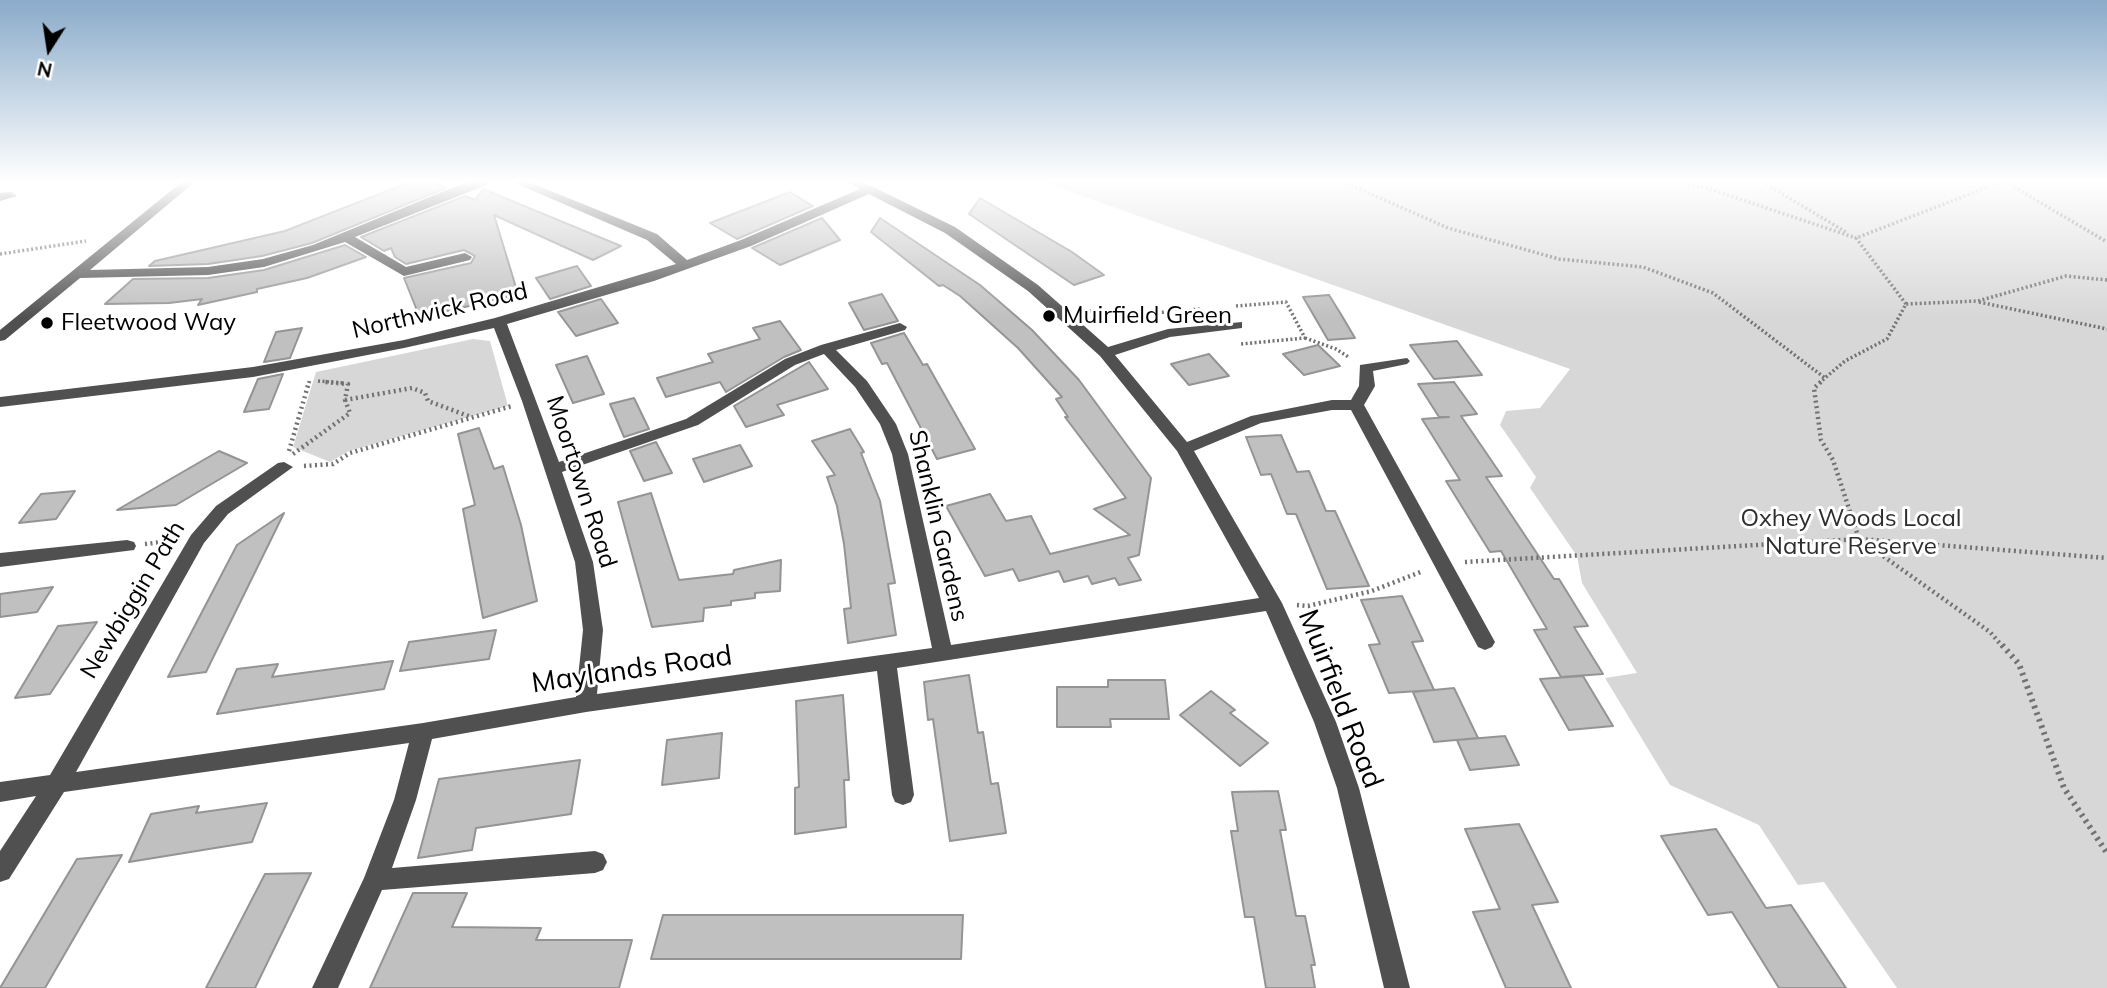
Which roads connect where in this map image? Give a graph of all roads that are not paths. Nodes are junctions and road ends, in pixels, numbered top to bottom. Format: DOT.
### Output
graph roads {
  1 [pos="134,226"];
  2 [pos="372,226"];
  3 [pos="627,226"];
  4 [pos="785,226"];
  5 [pos="942,226"];
  6 [pos="346,237"];
  7 [pos="465,257"];
  8 [pos="685,265"];
  9 [pos="75,274"];
  10 [pos="499,321"];
  11 [pos="1237,325"];
  12 [pos="900,327"];
  13 [pos="0,337"];
  14 [pos="826,348"];
  15 [pos="1105,353"];
  16 [pos="1402,361"];
  17 [pos="0,402"];
  18 [pos="1356,405"];
  19 [pos="1184,449"];
  20 [pos="284,467"];
  21 [pos="554,469"];
  22 [pos="127,546"];
  23 [pos="0,560"];
  24 [pos="1272,603"];
  25 [pos="1485,642"];
  26 [pos="943,654"];
  27 [pos="886,662"];
  28 [pos="586,704"];
  29 [pos="424,732"];
  30 [pos="56,786"];
  31 [pos="0,792"];
  32 [pos="903,794"];
  33 [pos="595,862"];
  34 [pos="0,871"];
  35 [pos="375,880"];
  36 [pos="325,988"];
  37 [pos="1397,988"];
  1 -- 9 [label="street"];
  2 -- 6 [label="street"];
  3 -- 8 [label="street"];
  4 -- 8 [label="street, Northwick Road"];
  5 -- 15 [label="street, Muirfield Road"];
  6 -- 7 [label="street"];
  6 -- 9 [label="street"];
  8 -- 10 [label="street, Northwick Road"];
  9 -- 13 [label="street"];
  10 -- 17 [label="street, Northwick Road"];
  10 -- 21 [label="street, Moortown Road"];
  11 -- 15 [label="street"];
  12 -- 14 [label="street"];
  14 -- 21 [label="street"];
  14 -- 26 [label="street, Shanklin Gardens"];
  15 -- 19 [label="street, Muirfield Road"];
  16 -- 18 [label="street"];
  18 -- 19 [label="street"];
  18 -- 25 [label="street"];
  19 -- 24 [label="street, Muirfield Road"];
  20 -- 30 [label="street, Newbiggin Path"];
  21 -- 28 [label="street, Moortown Road"];
  22 -- 23 [label="street"];
  24 -- 26 [label="street, Maylands Road"];
  24 -- 37 [label="street, Muirfield Road"];
  26 -- 27 [label="street, Maylands Road"];
  27 -- 28 [label="street, Maylands Road"];
  27 -- 32 [label="street"];
  28 -- 29 [label="street, Maylands Road"];
  29 -- 30 [label="street, Maylands Road"];
  29 -- 35 [label="street"];
  30 -- 31 [label="street, Maylands Road"];
  30 -- 34 [label="street, Newbiggin Path"];
  33 -- 35 [label="street"];
  35 -- 36 [label="street"];
}
